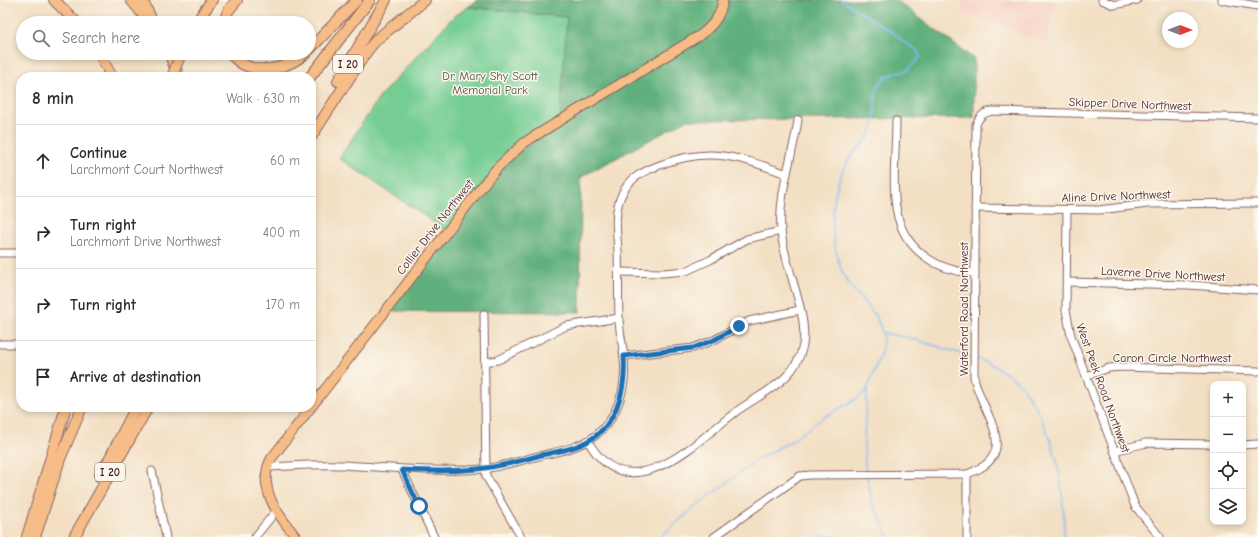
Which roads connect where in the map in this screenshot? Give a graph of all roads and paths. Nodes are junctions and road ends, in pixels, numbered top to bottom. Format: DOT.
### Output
graph roads {
  1 [pos="54,0"];
  2 [pos="131,0"];
  3 [pos="142,0"];
  4 [pos="212,0"];
  5 [pos="237,0"];
  6 [pos="357,0"];
  7 [pos="370,0"];
  8 [pos="386,0"];
  9 [pos="425,0"];
  10 [pos="723,0"];
  11 [pos="1102,0"];
  12 [pos="1137,0"];
  13 [pos="1222,0"];
  14 [pos="1258,6"];
  15 [pos="71,16"];
  16 [pos="144,16"];
  17 [pos="150,16"];
  18 [pos="201,16"];
  19 [pos="226,16"];
  20 [pos="316,43"];
  21 [pos="103,60"];
  22 [pos="172,60"];
  23 [pos="178,60"];
  24 [pos="239,60"];
  25 [pos="294,60"];
  26 [pos="109,72"];
  27 [pos="174,72"];
  28 [pos="177,72"];
  29 [pos="314,72"];
  30 [pos="1002,111"];
  31 [pos="1258,118"];
  32 [pos="316,119"];
  33 [pos="798,120"];
  34 [pos="896,122"];
  35 [pos="316,129"];
  36 [pos="787,174"];
  37 [pos="1258,203"];
  38 [pos="975,208"];
  39 [pos="1067,210"];
  40 [pos="781,231"];
  41 [pos="0,253"];
  42 [pos="16,253"];
  43 [pos="619,272"];
  44 [pos="975,273"];
  45 [pos="1067,282"];
  46 [pos="1258,290"];
  47 [pos="800,310"];
  48 [pos="484,314"];
  49 [pos="619,318"];
  50 [pos="0,344"];
  51 [pos="16,344"];
  52 [pos="624,356"];
  53 [pos="485,362"];
  54 [pos="1258,371"];
  55 [pos="1086,376"];
  56 [pos="316,401"];
  57 [pos="64,412"];
  58 [pos="80,412"];
  59 [pos="133,412"];
  60 [pos="145,412"];
  61 [pos="308,412"];
  62 [pos="588,441"];
  63 [pos="1210,444"];
  64 [pos="1258,444"];
  65 [pos="1246,445"];
  66 [pos="1114,451"];
  67 [pos="267,467"];
  68 [pos="485,468"];
  69 [pos="402,470"];
  70 [pos="152,471"];
  71 [pos="967,474"];
  72 [pos="276,511"];
  73 [pos="27,537"];
  74 [pos="35,537"];
  75 [pos="73,537"];
  76 [pos="166,537"];
  77 [pos="255,537"];
  78 [pos="296,537"];
  79 [pos="434,537"];
  80 [pos="520,537"];
  81 [pos="714,537"];
  82 [pos="967,537"];
  83 [pos="1160,537"];
  1 -- 15 [label="highway"];
  2 -- 16 [label="highway"];
  3 -- 17 [label="highway"];
  4 -- 18 [label="highway"];
  5 -- 19 [label="highway"];
  6 -- 20 [label="highway"];
  7 -- 29 [label="highway, I 20"];
  8 -- 32 [label="highway, I 20"];
  9 -- 35 [label="highway"];
  10 -- 56 [label="main road, Collier Drive Northwest"];
  11 -- 12 [label="street"];
  13 -- 14 [label="street"];
  21 -- 26 [label="highway"];
  22 -- 28 [label="highway"];
  23 -- 27 [label="highway, bridge"];
  24 -- 25 [label="highway"];
  30 -- 31 [label="street, Skipper Drive Northwest"];
  30 -- 38 [label="street, Waterford Road Northwest"];
  33 -- 36 [label="street"];
  34 -- 44 [label="street"];
  36 -- 40 [label="street"];
  36 -- 43 [label="street"];
  37 -- 39 [label="street, Aline Drive Northwest"];
  38 -- 39 [label="street, Aline Drive Northwest"];
  38 -- 44 [label="street, Waterford Road Northwest"];
  39 -- 45 [label="street, West Peek Road Northwest"];
  40 -- 43 [label="street"];
  40 -- 47 [label="street"];
  41 -- 42 [label="street"];
  43 -- 49 [label="street"];
  44 -- 71 [label="street, Waterford Road Northwest"];
  45 -- 46 [label="street, Laverne Drive Northwest"];
  45 -- 55 [label="street, West Peek Road Northwest"];
  47 -- 52 [label="street"];
  47 -- 62 [label="street"];
  48 -- 53 [label="street"];
  49 -- 52 [label="street"];
  49 -- 53 [label="street"];
  50 -- 51 [label="street"];
  52 -- 62 [label="street"];
  53 -- 68 [label="street"];
  54 -- 55 [label="street, Caron Circle Northwest"];
  55 -- 66 [label="street, West Peek Road Northwest"];
  57 -- 73 [label="highway"];
  58 -- 74 [label="highway"];
  59 -- 75 [label="highway"];
  60 -- 75 [label="highway, I 20"];
  61 -- 67 [label="main road, Collier Drive Northwest"];
  62 -- 68 [label="street"];
  63 -- 66 [label="street"];
  64 -- 65 [label="street"];
  66 -- 83 [label="street, West Peek Road Northwest"];
  67 -- 69 [label="street"];
  67 -- 72 [label="main road"];
  68 -- 69 [label="street"];
  68 -- 80 [label="street"];
  69 -- 79 [label="street"];
  70 -- 76 [label="street"];
  71 -- 81 [label="street, Waterford Road Northwest"];
  71 -- 82 [label="street"];
  72 -- 77 [label="street"];
  72 -- 78 [label="main road"];
}
